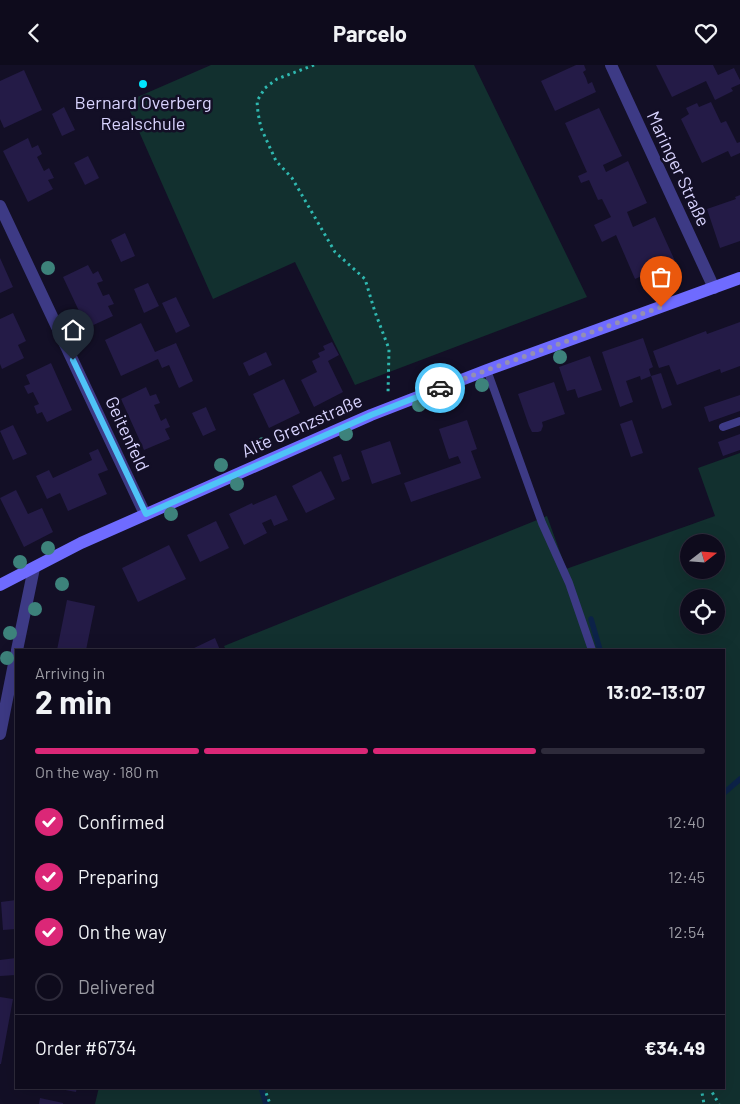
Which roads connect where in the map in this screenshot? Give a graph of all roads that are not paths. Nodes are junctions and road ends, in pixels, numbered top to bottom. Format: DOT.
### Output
graph roads {
  1 [pos="611,65"];
  2 [pos="0,206"];
  3 [pos="740,278"];
  4 [pos="714,288"];
  5 [pos="487,370"];
  6 [pos="740,421"];
  7 [pos="723,427"];
  8 [pos="146,514"];
  9 [pos="34,568"];
  10 [pos="0,585"];
  11 [pos="17,649"];
  12 [pos="592,649"];
  13 [pos="15,659"];
  14 [pos="0,734"];
  1 -- 4 [label="street, Maringer Straße"];
  2 -- 8 [label="street, Geitenfeld"];
  3 -- 4 [label="street, Alte Grenzstraße"];
  4 -- 5 [label="street, Alte Grenzstraße"];
  5 -- 8 [label="street, Alte Grenzstraße"];
  5 -- 12 [label="lane"];
  6 -- 7 [label="lane"];
  8 -- 9 [label="street, Alte Grenzstraße"];
  9 -- 10 [label="street, Alte Grenzstraße"];
  9 -- 11 [label="street"];
  13 -- 14 [label="street"];
}
